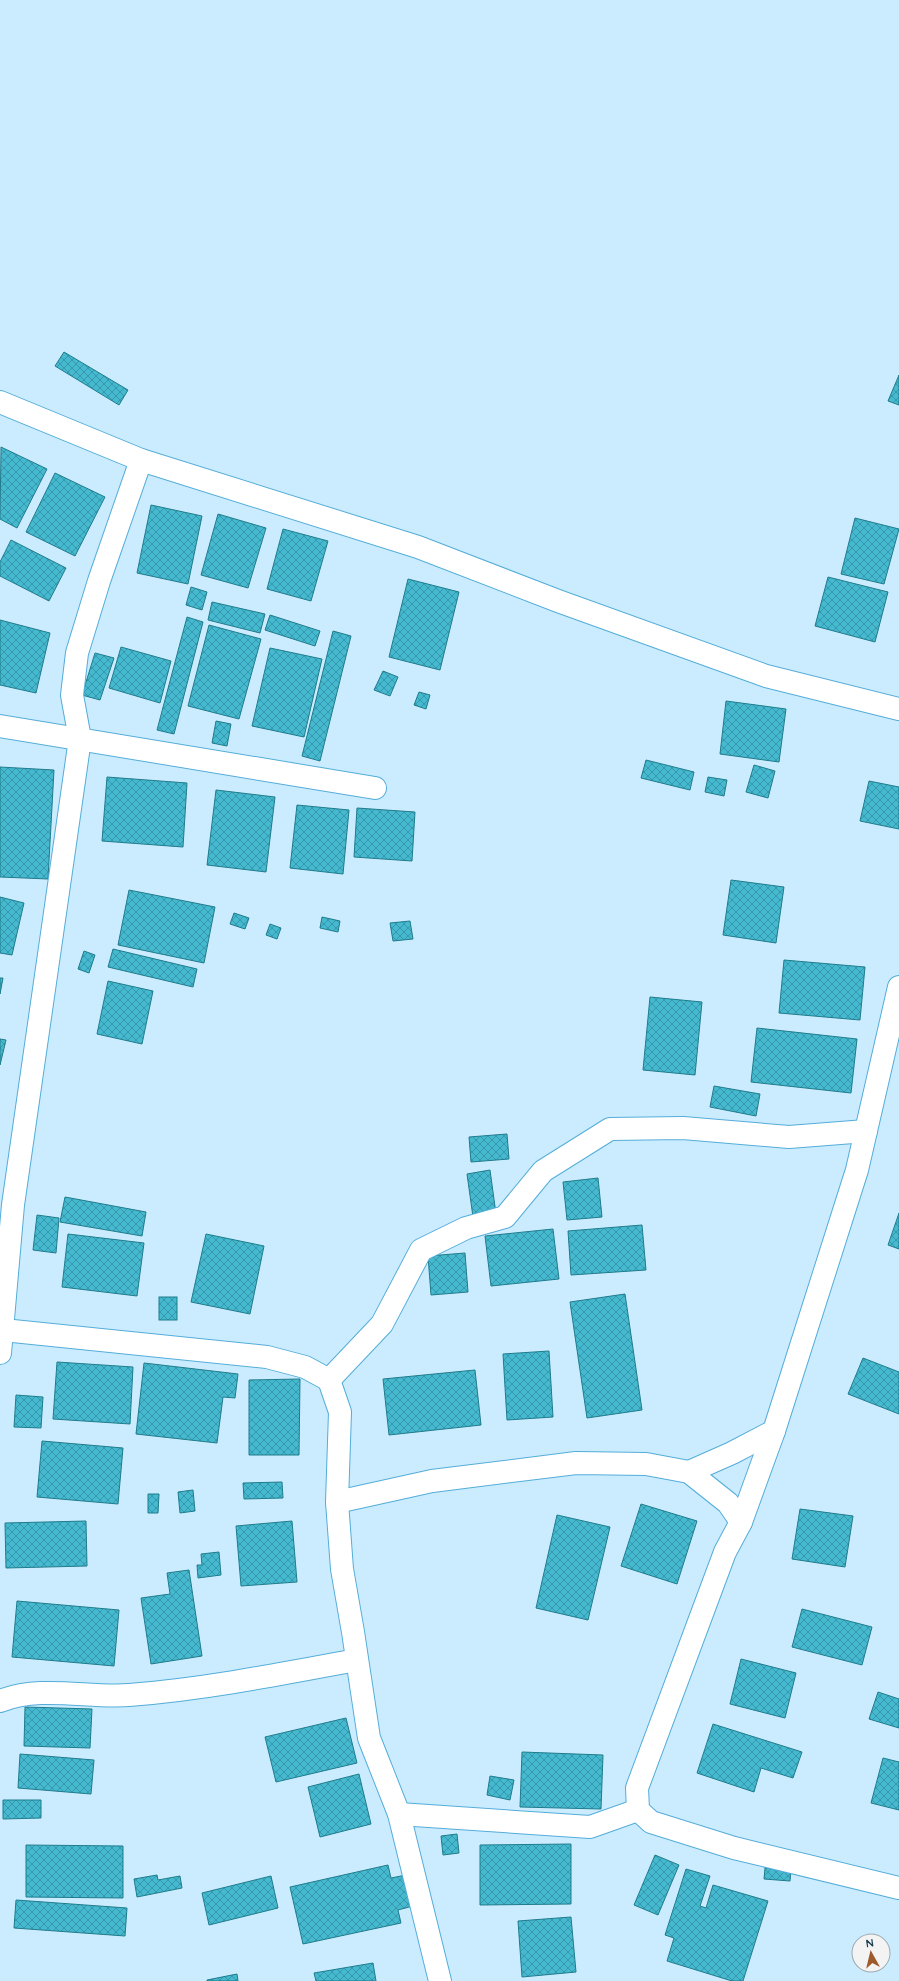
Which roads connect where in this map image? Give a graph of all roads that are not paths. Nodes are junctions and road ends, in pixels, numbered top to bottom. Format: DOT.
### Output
graph roads {
  1 [pos="0,402"];
  2 [pos="141,460"];
  3 [pos="899,709"];
  4 [pos="0,726"];
  5 [pos="80,739"];
  6 [pos="375,788"];
  7 [pos="899,987"];
  8 [pos="866,1131"];
  9 [pos="3,1330"];
  10 [pos="0,1353"];
  11 [pos="329,1380"];
  12 [pos="774,1431"];
  13 [pos="689,1472"];
  14 [pos="337,1502"];
  15 [pos="741,1522"];
  16 [pos="356,1660"];
  17 [pos="0,1701"];
  18 [pos="638,1810"];
  19 [pos="399,1814"];
  20 [pos="899,1888"];
  21 [pos="440,1981"];
  1 -- 2 [label="street"];
  2 -- 3 [label="street"];
  2 -- 5 [label="street"];
  4 -- 5 [label="street"];
  5 -- 6 [label="street"];
  5 -- 9 [label="street"];
  7 -- 8 [label="street"];
  8 -- 11 [label="street"];
  8 -- 12 [label="street"];
  9 -- 10 [label="street"];
  9 -- 11 [label="street"];
  11 -- 14 [label="street"];
  12 -- 13 [label="street"];
  12 -- 15 [label="street"];
  13 -- 14 [label="street"];
  13 -- 15 [label="street"];
  14 -- 16 [label="street"];
  15 -- 18 [label="street"];
  16 -- 17 [label="street"];
  16 -- 19 [label="street"];
  18 -- 19 [label="street"];
  18 -- 20 [label="street"];
  19 -- 21 [label="street"];
}
